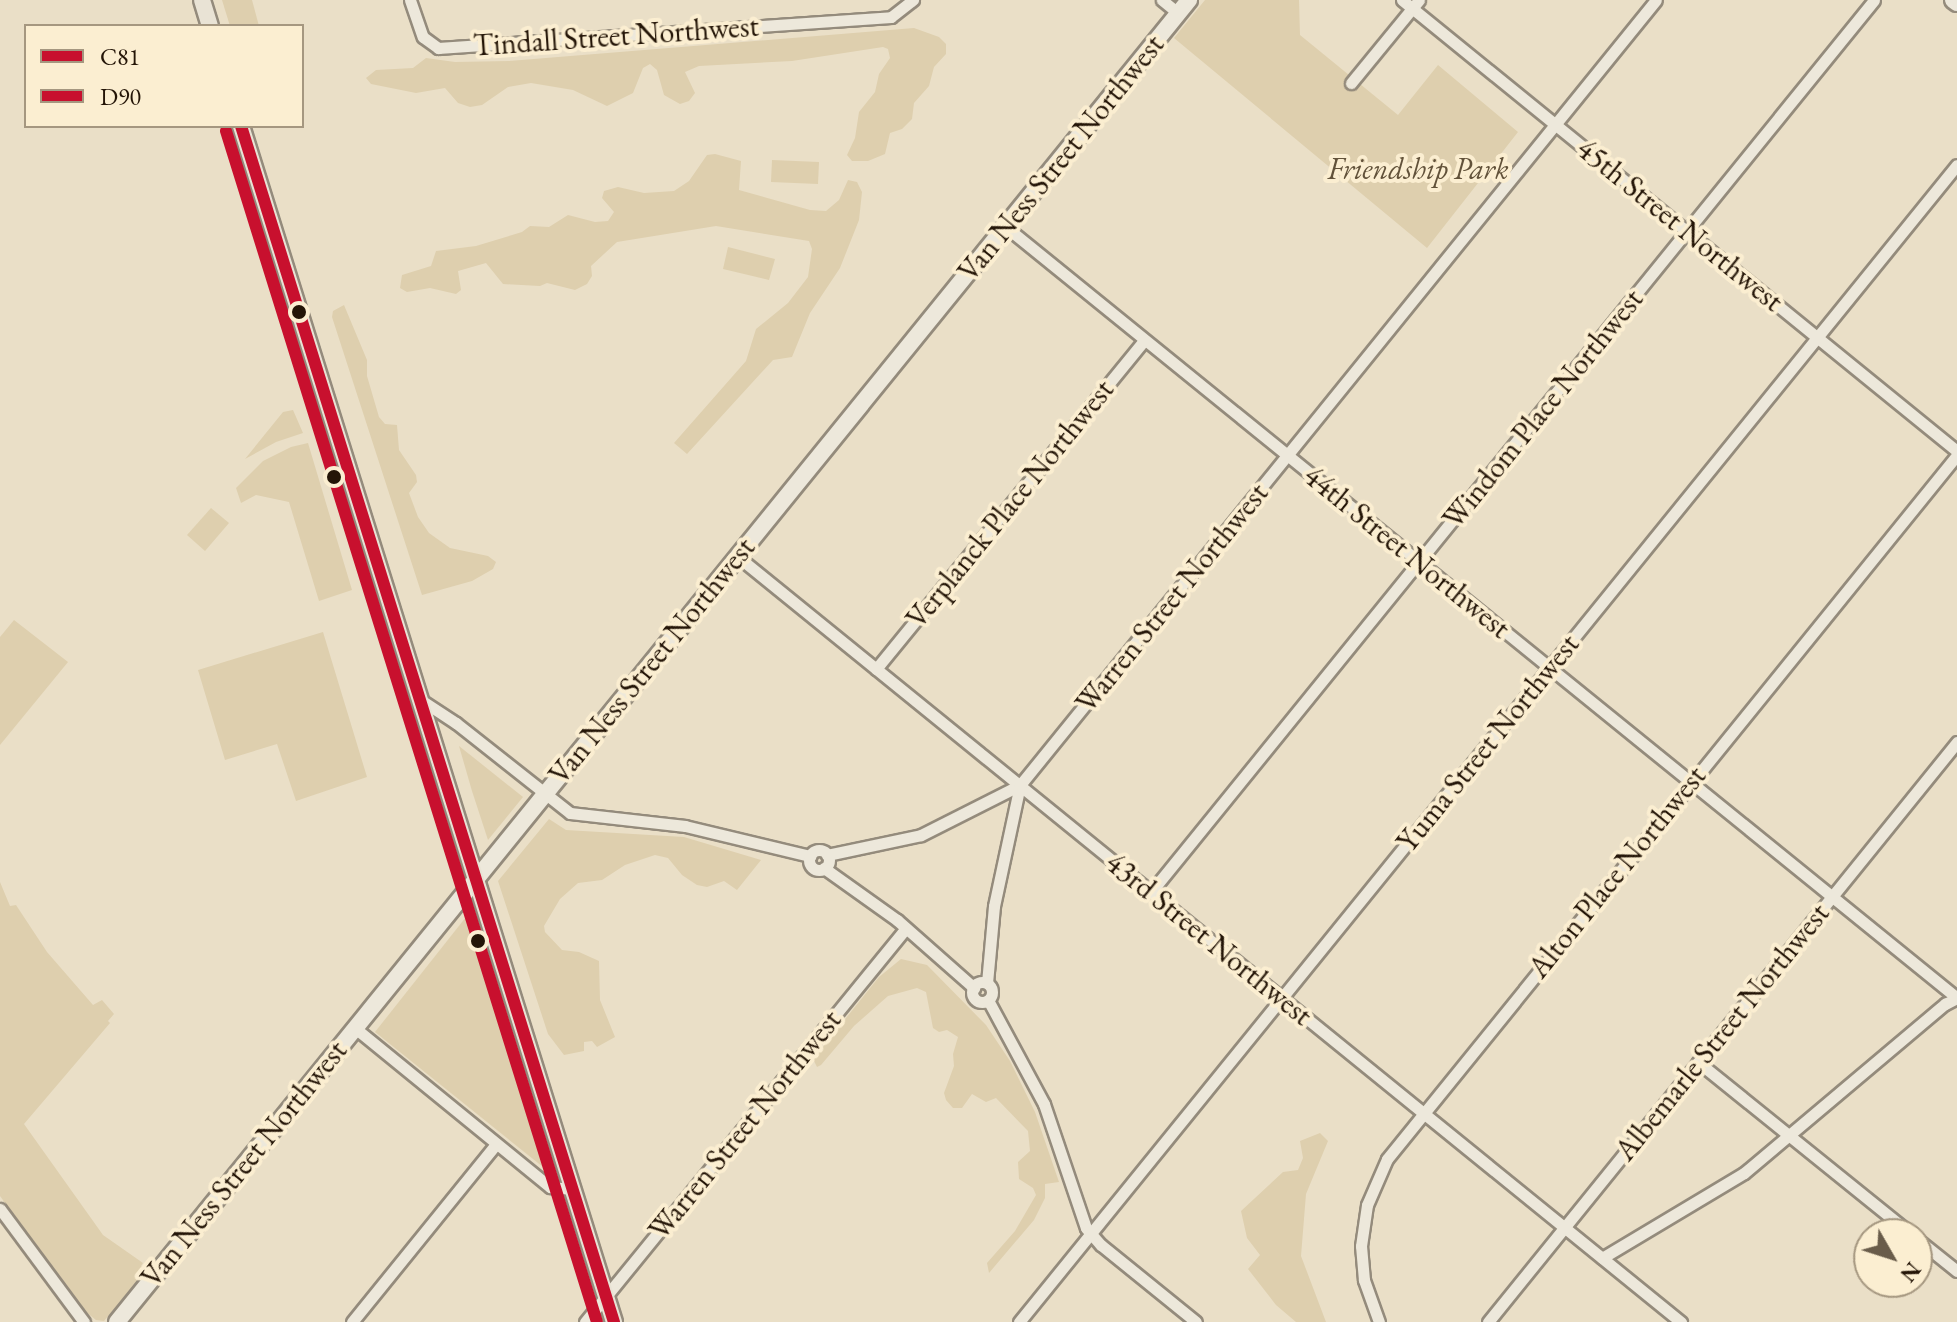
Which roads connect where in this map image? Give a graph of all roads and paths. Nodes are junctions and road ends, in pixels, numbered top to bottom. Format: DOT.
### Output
graph roads {
  1 [pos="202,0"];
  2 [pos="410,0"];
  3 [pos="913,0"];
  4 [pos="1162,0"];
  5 [pos="1402,0"];
  6 [pos="1656,0"];
  7 [pos="1874,0"];
  8 [pos="1415,4"];
  9 [pos="1183,7"];
  10 [pos="209,24"];
  11 [pos="1351,83"];
  12 [pos="1557,125"];
  13 [pos="242,128"];
  14 [pos="1957,165"];
  15 [pos="1006,227"];
  16 [pos="1687,231"];
  17 [pos="1818,337"];
  18 [pos="1144,340"];
  19 [pos="1957,453"];
  20 [pos="1288,456"];
  21 [pos="737,556"];
  22 [pos="1419,562"];
  23 [pos="1550,667"];
  24 [pos="876,669"];
  25 [pos="421,700"];
  26 [pos="1957,742"];
  27 [pos="1691,781"];
  28 [pos="1020,785"];
  29 [pos="545,794"];
  30 [pos="827,855"];
  31 [pos="810,856"];
  32 [pos="824,868"];
  33 [pos="476,879"];
  34 [pos="1151,892"];
  35 [pos="1832,896"];
  36 [pos="906,928"];
  37 [pos="987,983"];
  38 [pos="974,988"];
  39 [pos="1281,998"];
  40 [pos="1957,998"];
  41 [pos="988,1000"];
  42 [pos="355,1028"];
  43 [pos="1698,1062"];
  44 [pos="1423,1112"];
  45 [pos="1789,1135"];
  46 [pos="496,1144"];
  47 [pos="573,1189"];
  48 [pos="0,1209"];
  49 [pos="1891,1218"];
  50 [pos="1564,1227"];
  51 [pos="1090,1235"];
  52 [pos="1933,1252"];
  53 [pos="1602,1258"];
  54 [pos="1957,1271"];
  55 [pos="606,1296"];
  56 [pos="84,1322"];
  57 [pos="117,1322"];
  58 [pos="352,1322"];
  59 [pos="585,1322"];
  60 [pos="614,1322"];
  61 [pos="1019,1322"];
  62 [pos="1196,1322"];
  63 [pos="1379,1322"];
  64 [pos="1488,1322"];
  65 [pos="1681,1322"];
  1 -- 10 [label="main road"];
  2 -- 3 [label="street, Tindall Street Northwest"];
  4 -- 9 [label="street"];
  5 -- 8 [label="street, 45th Street Northwest"];
  6 -- 12 [label="street, Warren Street Northwest"];
  7 -- 16 [label="street, Windom Place Northwest"];
  8 -- 11 [label="street"];
  8 -- 12 [label="street, 45th Street Northwest"];
  9 -- 15 [label="street, Van Ness Street Northwest"];
  12 -- 16 [label="street, 45th Street Northwest"];
  12 -- 20 [label="street, Warren Street Northwest"];
  13 -- 25 [label="main road"];
  14 -- 17 [label="street, Yuma Street Northwest"];
  15 -- 18 [label="street, 44th Street Northwest"];
  15 -- 21 [label="street, Van Ness Street Northwest"];
  16 -- 17 [label="street, 45th Street Northwest"];
  16 -- 22 [label="street, Windom Place Northwest"];
  17 -- 19 [label="street, 45th Street Northwest"];
  17 -- 23 [label="street, Yuma Street Northwest"];
  18 -- 20 [label="street, 44th Street Northwest"];
  18 -- 24 [label="street, Verplanck Place Northwest"];
  19 -- 27 [label="street, Alton Place Northwest"];
  20 -- 22 [label="street, 44th Street Northwest"];
  20 -- 28 [label="street, Warren Street Northwest"];
  21 -- 24 [label="street, 43rd Street Northwest"];
  21 -- 29 [label="street, Van Ness Street Northwest"];
  22 -- 23 [label="street, 44th Street Northwest"];
  22 -- 34 [label="street, Windom Place Northwest"];
  23 -- 27 [label="street, 44th Street Northwest"];
  23 -- 39 [label="street, Yuma Street Northwest"];
  24 -- 28 [label="street, 43rd Street Northwest"];
  25 -- 29 [label="street"];
  25 -- 33 [label="main road"];
  26 -- 35 [label="street, Albemarle Street Northwest"];
  27 -- 35 [label="street, 44th Street Northwest"];
  27 -- 44 [label="street, Alton Place Northwest"];
  28 -- 30 [label="street, Warren Street Northwest"];
  28 -- 34 [label="street, 43rd Street Northwest"];
  28 -- 37 [label="street, Warren Street Northwest"];
  29 -- 31 [label="street"];
  29 -- 33 [label="street, Van Ness Street Northwest"];
  30 -- 31 [label="street"];
  30 -- 32 [label="street"];
  31 -- 32 [label="street"];
  32 -- 36 [label="street"];
  33 -- 42 [label="street, Van Ness Street Northwest"];
  33 -- 47 [label="main road"];
  34 -- 39 [label="street, 43rd Street Northwest"];
  35 -- 40 [label="street, 44th Street Northwest"];
  35 -- 43 [label="street, Albemarle Street Northwest"];
  36 -- 38 [label="street"];
  36 -- 55 [label="street, Warren Street Northwest"];
  37 -- 38 [label="street"];
  37 -- 41 [label="street"];
  38 -- 41 [label="street"];
  39 -- 44 [label="street, 43rd Street Northwest"];
  39 -- 51 [label="street, Yuma Street Northwest"];
  40 -- 45 [label="street"];
  41 -- 51 [label="street"];
  42 -- 46 [label="street"];
  42 -- 57 [label="street, Van Ness Street Northwest"];
  43 -- 45 [label="street"];
  43 -- 50 [label="street, Albemarle Street Northwest"];
  44 -- 50 [label="street, 43rd Street Northwest"];
  44 -- 63 [label="street, Alton Place Northwest"];
  45 -- 49 [label="street"];
  45 -- 53 [label="street"];
  46 -- 47 [label="street"];
  46 -- 58 [label="street"];
  47 -- 55 [label="main road"];
  48 -- 56 [label="street"];
  50 -- 53 [label="street, 43rd Street Northwest"];
  50 -- 64 [label="street, Albemarle Street Northwest"];
  51 -- 61 [label="street, Yuma Street Northwest"];
  51 -- 62 [label="street"];
  52 -- 54 [label="street"];
  53 -- 65 [label="street, 43rd Street Northwest"];
  55 -- 59 [label="street, Warren Street Northwest"];
  55 -- 60 [label="main road"];
}
